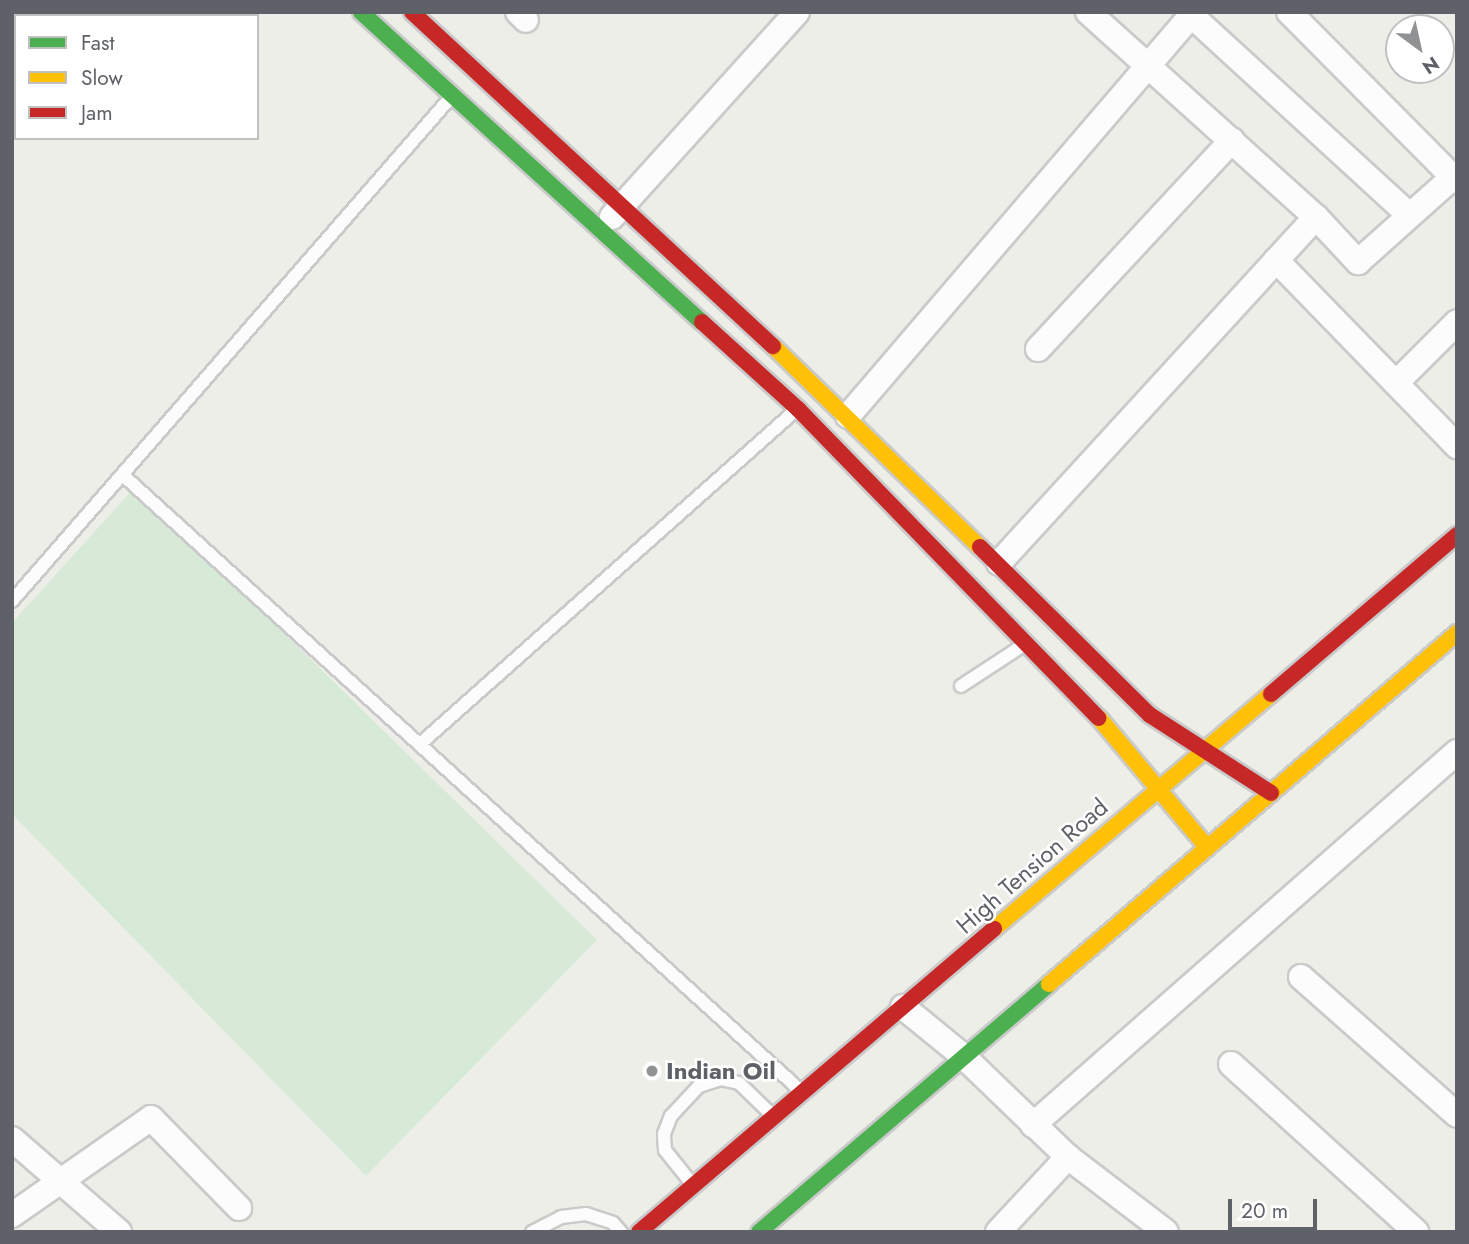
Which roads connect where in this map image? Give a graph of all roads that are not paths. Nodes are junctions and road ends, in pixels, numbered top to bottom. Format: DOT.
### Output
graph roads {
  1 [pos="361,12"];
  2 [pos="412,12"];
  3 [pos="797,12"];
  4 [pos="1088,12"];
  5 [pos="1289,12"];
  6 [pos="1193,14"];
  7 [pos="1149,65"];
  8 [pos="463,84"];
  9 [pos="1232,140"];
  10 [pos="1455,179"];
  11 [pos="623,205"];
  12 [pos="1409,215"];
  13 [pos="1316,217"];
  14 [pos="600,231"];
  15 [pos="1276,260"];
  16 [pos="1457,322"];
  17 [pos="1038,349"];
  18 [pos="1396,383"];
  19 [pos="818,390"];
  20 [pos="798,409"];
  21 [pos="848,416"];
  22 [pos="1457,446"];
  23 [pos="125,477"];
  24 [pos="1457,535"];
  25 [pos="999,563"];
  26 [pos="12,601"];
  27 [pos="1041,630"];
  28 [pos="1457,634"];
  29 [pos="961,686"];
  30 [pos="420,744"];
  31 [pos="1201,750"];
  32 [pos="1457,752"];
  33 [pos="1158,787"];
  34 [pos="1271,793"];
  35 [pos="1207,847"];
  36 [pos="1301,977"];
  37 [pos="903,1007"];
  38 [pos="963,1056"];
  39 [pos="1231,1065"];
  40 [pos="803,1093"];
  41 [pos="1457,1115"];
  42 [pos="774,1117"];
  43 [pos="1033,1125"];
  44 [pos="12,1139"];
  45 [pos="1068,1157"];
  46 [pos="64,1181"];
  47 [pos="693,1186"];
  48 [pos="239,1208"];
  49 [pos="12,1215"];
  50 [pos="119,1232"];
  51 [pos="532,1232"];
  52 [pos="621,1232"];
  53 [pos="639,1232"];
  54 [pos="759,1232"];
  55 [pos="998,1232"];
  56 [pos="1165,1232"];
  57 [pos="1416,1232"];
  1 -- 8 [label="street"];
  2 -- 8 [label="street"];
  3 -- 11 [label="street"];
  4 -- 7 [label="street"];
  5 -- 10 [label="street"];
  6 -- 7 [label="street"];
  6 -- 12 [label="street"];
  7 -- 9 [label="street"];
  7 -- 21 [label="street"];
  8 -- 11 [label="street"];
  8 -- 14 [label="street"];
  8 -- 23 [label="lane"];
  9 -- 13 [label="street"];
  9 -- 17 [label="street"];
  10 -- 12 [label="street"];
  11 -- 14 [label="street"];
  11 -- 19 [label="street"];
  12 -- 13 [label="street"];
  13 -- 15 [label="street"];
  14 -- 20 [label="street"];
  15 -- 18 [label="street"];
  15 -- 25 [label="street"];
  16 -- 18 [label="street"];
  18 -- 22 [label="street"];
  19 -- 20 [label="lane"];
  19 -- 21 [label="street"];
  20 -- 27 [label="street"];
  20 -- 30 [label="lane"];
  21 -- 25 [label="street"];
  23 -- 26 [label="lane"];
  23 -- 30 [label="lane"];
  24 -- 31 [label="street, High Tension Road"];
  25 -- 27 [label="street"];
  27 -- 29 [label="lane"];
  27 -- 31 [label="street"];
  27 -- 33 [label="street"];
  28 -- 34 [label="street"];
  30 -- 40 [label="lane"];
  31 -- 33 [label="street, High Tension Road"];
  31 -- 34 [label="street"];
  32 -- 43 [label="street"];
  33 -- 35 [label="street"];
  33 -- 37 [label="street, High Tension Road"];
  34 -- 35 [label="street"];
  35 -- 38 [label="street"];
  36 -- 41 [label="street"];
  37 -- 38 [label="street"];
  37 -- 40 [label="street, High Tension Road"];
  38 -- 43 [label="street"];
  38 -- 54 [label="street"];
  39 -- 57 [label="street"];
  40 -- 42 [label="street, High Tension Road"];
  42 -- 47 [label="street, High Tension Road"];
  42 -- 47 [label="lane"];
  43 -- 45 [label="street"];
  44 -- 46 [label="street"];
  45 -- 55 [label="street"];
  45 -- 56 [label="street"];
  46 -- 48 [label="street"];
  46 -- 49 [label="street"];
  46 -- 50 [label="street"];
  47 -- 53 [label="street, High Tension Road"];
  51 -- 52 [label="lane"];
}
